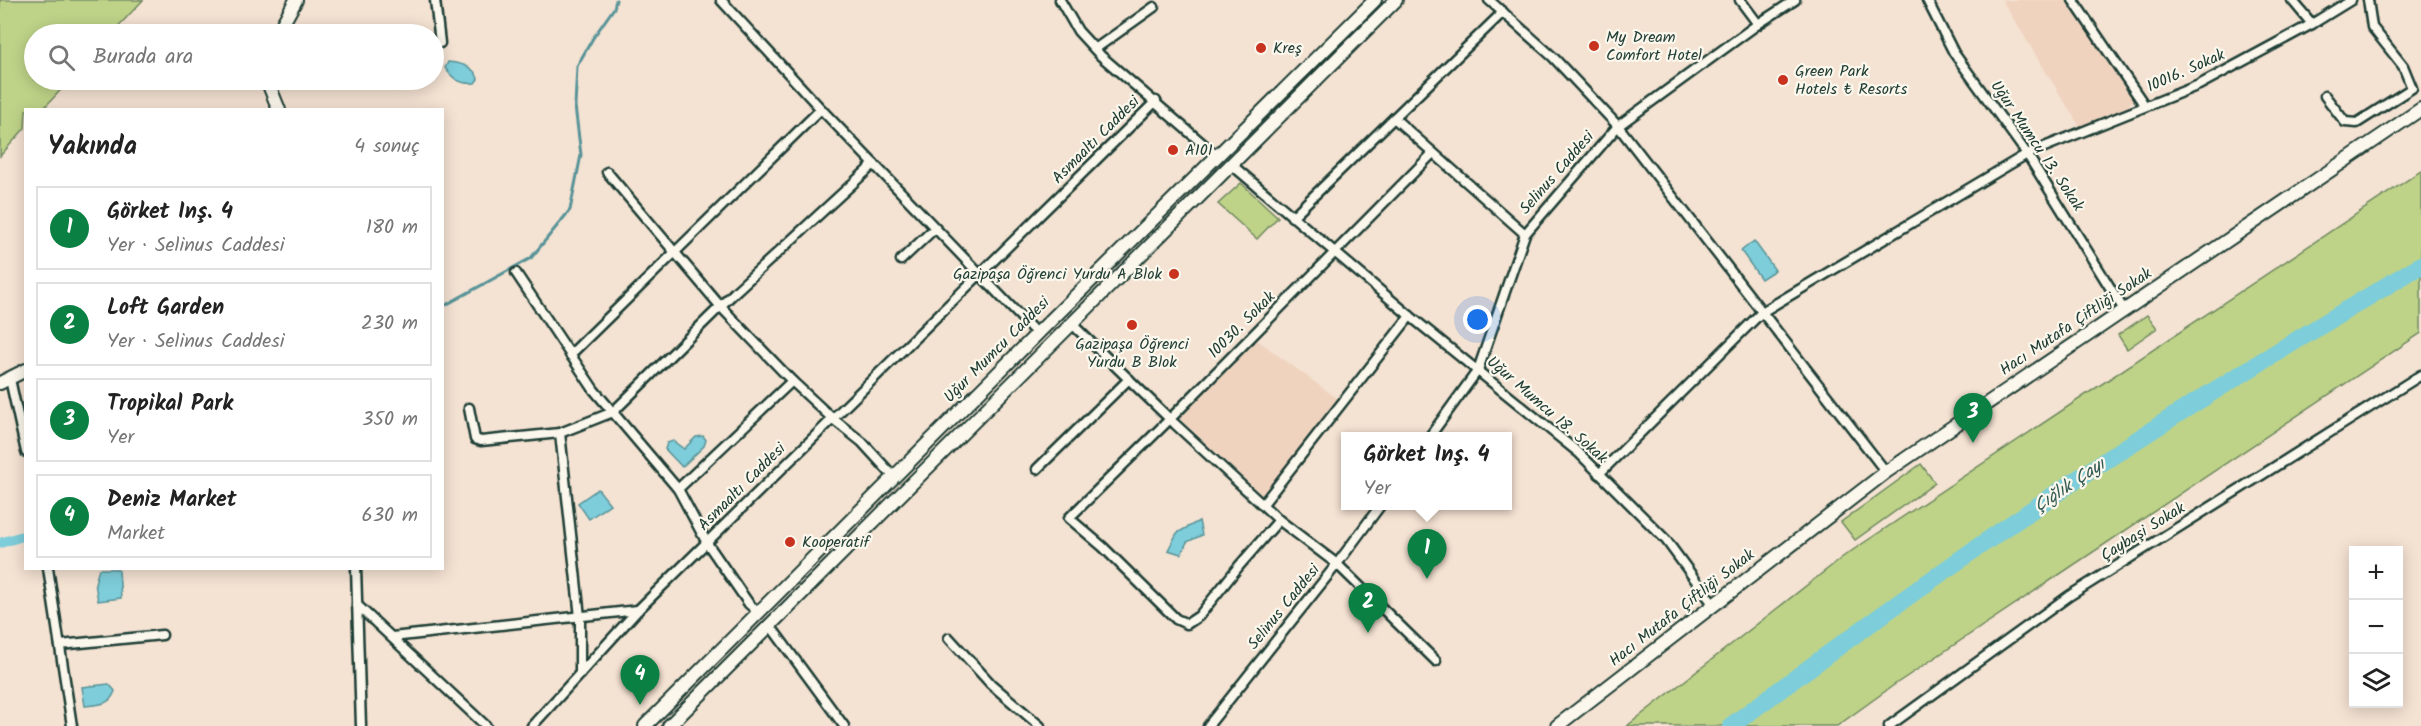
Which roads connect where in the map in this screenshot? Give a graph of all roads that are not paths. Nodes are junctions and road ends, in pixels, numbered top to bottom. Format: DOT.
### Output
graph roads {
  1 [pos="296,0"];
  2 [pos="435,0"];
  3 [pos="721,0"];
  4 [pos="1060,0"];
  5 [pos="1375,0"];
  6 [pos="1396,0"];
  7 [pos="1489,0"];
  8 [pos="1740,0"];
  9 [pos="1796,0"];
  10 [pos="1927,0"];
  11 [pos="2073,0"];
  12 [pos="2292,0"];
  13 [pos="2351,0"];
  14 [pos="2368,0"];
  15 [pos="1154,7"];
  16 [pos="1503,12"];
  17 [pos="283,24"];
  18 [pos="438,24"];
  19 [pos="1758,24"];
  20 [pos="2312,24"];
  21 [pos="1095,49"];
  22 [pos="271,90"];
  23 [pos="2325,96"];
  24 [pos="1156,101"];
  25 [pos="2145,106"];
  26 [pos="278,108"];
  27 [pos="821,109"];
  28 [pos="2421,109"];
  29 [pos="1394,118"];
  30 [pos="1618,126"];
  31 [pos="1433,153"];
  32 [pos="2027,154"];
  33 [pos="1217,156"];
  34 [pos="874,164"];
  35 [pos="1232,165"];
  36 [pos="607,172"];
  37 [pos="1292,217"];
  38 [pos="935,228"];
  39 [pos="1525,234"];
  40 [pos="676,252"];
  41 [pos="1335,252"];
  42 [pos="901,260"];
  43 [pos="516,273"];
  44 [pos="980,275"];
  45 [pos="721,307"];
  46 [pos="2124,310"];
  47 [pos="1762,312"];
  48 [pos="1410,316"];
  49 [pos="1071,323"];
  50 [pos="1036,334"];
  51 [pos="570,355"];
  52 [pos="1478,370"];
  53 [pos="24,371"];
  54 [pos="2421,375"];
  55 [pos="1129,379"];
  56 [pos="5,381"];
  57 [pos="792,381"];
  58 [pos="469,408"];
  59 [pos="613,412"];
  60 [pos="833,419"];
  61 [pos="1170,419"];
  62 [pos="1433,432"];
  63 [pos="560,433"];
  64 [pos="24,445"];
  65 [pos="1037,469"];
  66 [pos="1886,472"];
  67 [pos="1599,474"];
  68 [pos="894,477"];
  69 [pos="678,489"];
  70 [pos="1263,504"];
  71 [pos="1377,510"];
  72 [pos="1279,520"];
  73 [pos="707,543"];
  74 [pos="1337,564"];
  75 [pos="48,570"];
  76 [pos="356,570"];
  77 [pos="1713,604"];
  78 [pos="357,605"];
  79 [pos="638,610"];
  80 [pos="758,612"];
  81 [pos="580,617"];
  82 [pos="769,624"];
  83 [pos="162,635"];
  84 [pos="392,637"];
  85 [pos="949,638"];
  86 [pos="60,645"];
  87 [pos="1436,661"];
  88 [pos="580,674"];
  89 [pos="72,726"];
  90 [pos="361,726"];
  91 [pos="486,726"];
  92 [pos="532,726"];
  93 [pos="645,726"];
  94 [pos="669,726"];
  95 [pos="844,726"];
  96 [pos="1040,726"];
  97 [pos="1208,726"];
  98 [pos="1557,726"];
  99 [pos="1889,726"];
  1 -- 17 [label="main road"];
  2 -- 18 [label="street"];
  3 -- 27 [label="street"];
  4 -- 21 [label="street"];
  5 -- 33 [label="main road, Uğur Mumcu Caddesi"];
  6 -- 35 [label="main road, Uğur Mumcu Caddesi"];
  7 -- 16 [label="street"];
  8 -- 19 [label="street"];
  9 -- 19 [label="street, Selinus Caddesi"];
  10 -- 32 [label="street, Uğur Mumcu 13. Sokak"];
  11 -- 25 [label="street"];
  12 -- 20 [label="street"];
  13 -- 20 [label="street, 10016. Sokak"];
  14 -- 23 [label="street"];
  15 -- 21 [label="street"];
  16 -- 29 [label="street"];
  16 -- 30 [label="street"];
  19 -- 30 [label="street, Selinus Caddesi"];
  20 -- 25 [label="street, 10016. Sokak"];
  21 -- 24 [label="street"];
  22 -- 26 [label="main road"];
  24 -- 33 [label="street"];
  24 -- 44 [label="street, Asmaaltı Caddesi"];
  25 -- 32 [label="street, 10016. Sokak"];
  27 -- 34 [label="street"];
  27 -- 40 [label="street"];
  28 -- 46 [label="main road, Hacı Mutafa Çiftliği Sokak"];
  29 -- 31 [label="street"];
  29 -- 37 [label="street"];
  30 -- 39 [label="street, Selinus Caddesi"];
  30 -- 47 [label="street"];
  31 -- 39 [label="street"];
  31 -- 41 [label="street, 10030. Sokak"];
  32 -- 46 [label="street, Uğur Mumcu 13. Sokak"];
  32 -- 47 [label="street, 10016. Sokak"];
  33 -- 50 [label="main road, Uğur Mumcu Caddesi"];
  34 -- 38 [label="street"];
  34 -- 45 [label="street"];
  35 -- 37 [label="street, Uğur Mumcu 18. Sokak"];
  35 -- 49 [label="main road, Uğur Mumcu Caddesi"];
  36 -- 40 [label="street"];
  37 -- 41 [label="street, Uğur Mumcu 18. Sokak"];
  38 -- 42 [label="street"];
  38 -- 44 [label="street"];
  39 -- 52 [label="street, Selinus Caddesi"];
  40 -- 45 [label="street"];
  40 -- 51 [label="street"];
  41 -- 48 [label="street, Uğur Mumcu 18. Sokak"];
  41 -- 61 [label="street, 10030. Sokak"];
  43 -- 51 [label="street"];
  44 -- 50 [label="street"];
  44 -- 60 [label="street, Asmaaltı Caddesi"];
  45 -- 57 [label="street"];
  45 -- 59 [label="street"];
  46 -- 66 [label="main road, Hacı Mutafa Çiftliği Sokak"];
  47 -- 66 [label="street"];
  47 -- 67 [label="street, 10016. Sokak"];
  48 -- 52 [label="street, Uğur Mumcu 18. Sokak"];
  48 -- 70 [label="street"];
  49 -- 55 [label="street"];
  49 -- 82 [label="main road, Uğur Mumcu Caddesi"];
  50 -- 68 [label="main road, Uğur Mumcu Caddesi"];
  51 -- 59 [label="street"];
  52 -- 62 [label="street, Selinus Caddesi"];
  52 -- 67 [label="street, Uğur Mumcu 18. Sokak"];
  53 -- 56 [label="main road"];
  54 -- 99 [label="street, Çaybaşi Sokak"];
  55 -- 61 [label="street"];
  55 -- 65 [label="street"];
  56 -- 64 [label="street"];
  57 -- 60 [label="street"];
  57 -- 69 [label="street"];
  58 -- 63 [label="street"];
  59 -- 63 [label="street"];
  59 -- 69 [label="street"];
  60 -- 68 [label="street"];
  60 -- 73 [label="street, Asmaaltı Caddesi"];
  61 -- 70 [label="street"];
  61 -- 72 [label="street, 10030. Sokak"];
  63 -- 81 [label="street"];
  66 -- 77 [label="main road, Hacı Mutafa Çiftliği Sokak"];
  67 -- 77 [label="street, Uğur Mumcu 18. Sokak"];
  68 -- 80 [label="main road, Uğur Mumcu Caddesi"];
  69 -- 73 [label="street"];
  70 -- 72 [label="street"];
  71 -- 74 [label="street, Selinus Caddesi"];
  72 -- 74 [label="street"];
  73 -- 79 [label="street, Asmaaltı Caddesi"];
  73 -- 80 [label="street"];
  74 -- 87 [label="street"];
  74 -- 97 [label="street, Selinus Caddesi"];
  75 -- 86 [label="street"];
  76 -- 78 [label="street"];
  77 -- 98 [label="main road, Hacı Mutafa Çiftliği Sokak"];
  78 -- 84 [label="street"];
  78 -- 90 [label="street"];
  79 -- 81 [label="street"];
  79 -- 88 [label="street, Asmaaltı Caddesi"];
  80 -- 82 [label="main road"];
  80 -- 93 [label="main road, Uğur Mumcu Caddesi"];
  81 -- 84 [label="street"];
  81 -- 88 [label="street"];
  82 -- 94 [label="main road, Uğur Mumcu Caddesi"];
  82 -- 95 [label="street"];
  83 -- 86 [label="street"];
  84 -- 91 [label="street"];
  85 -- 96 [label="street"];
  86 -- 89 [label="street"];
  88 -- 92 [label="street, Asmaaltı Caddesi"];
}
